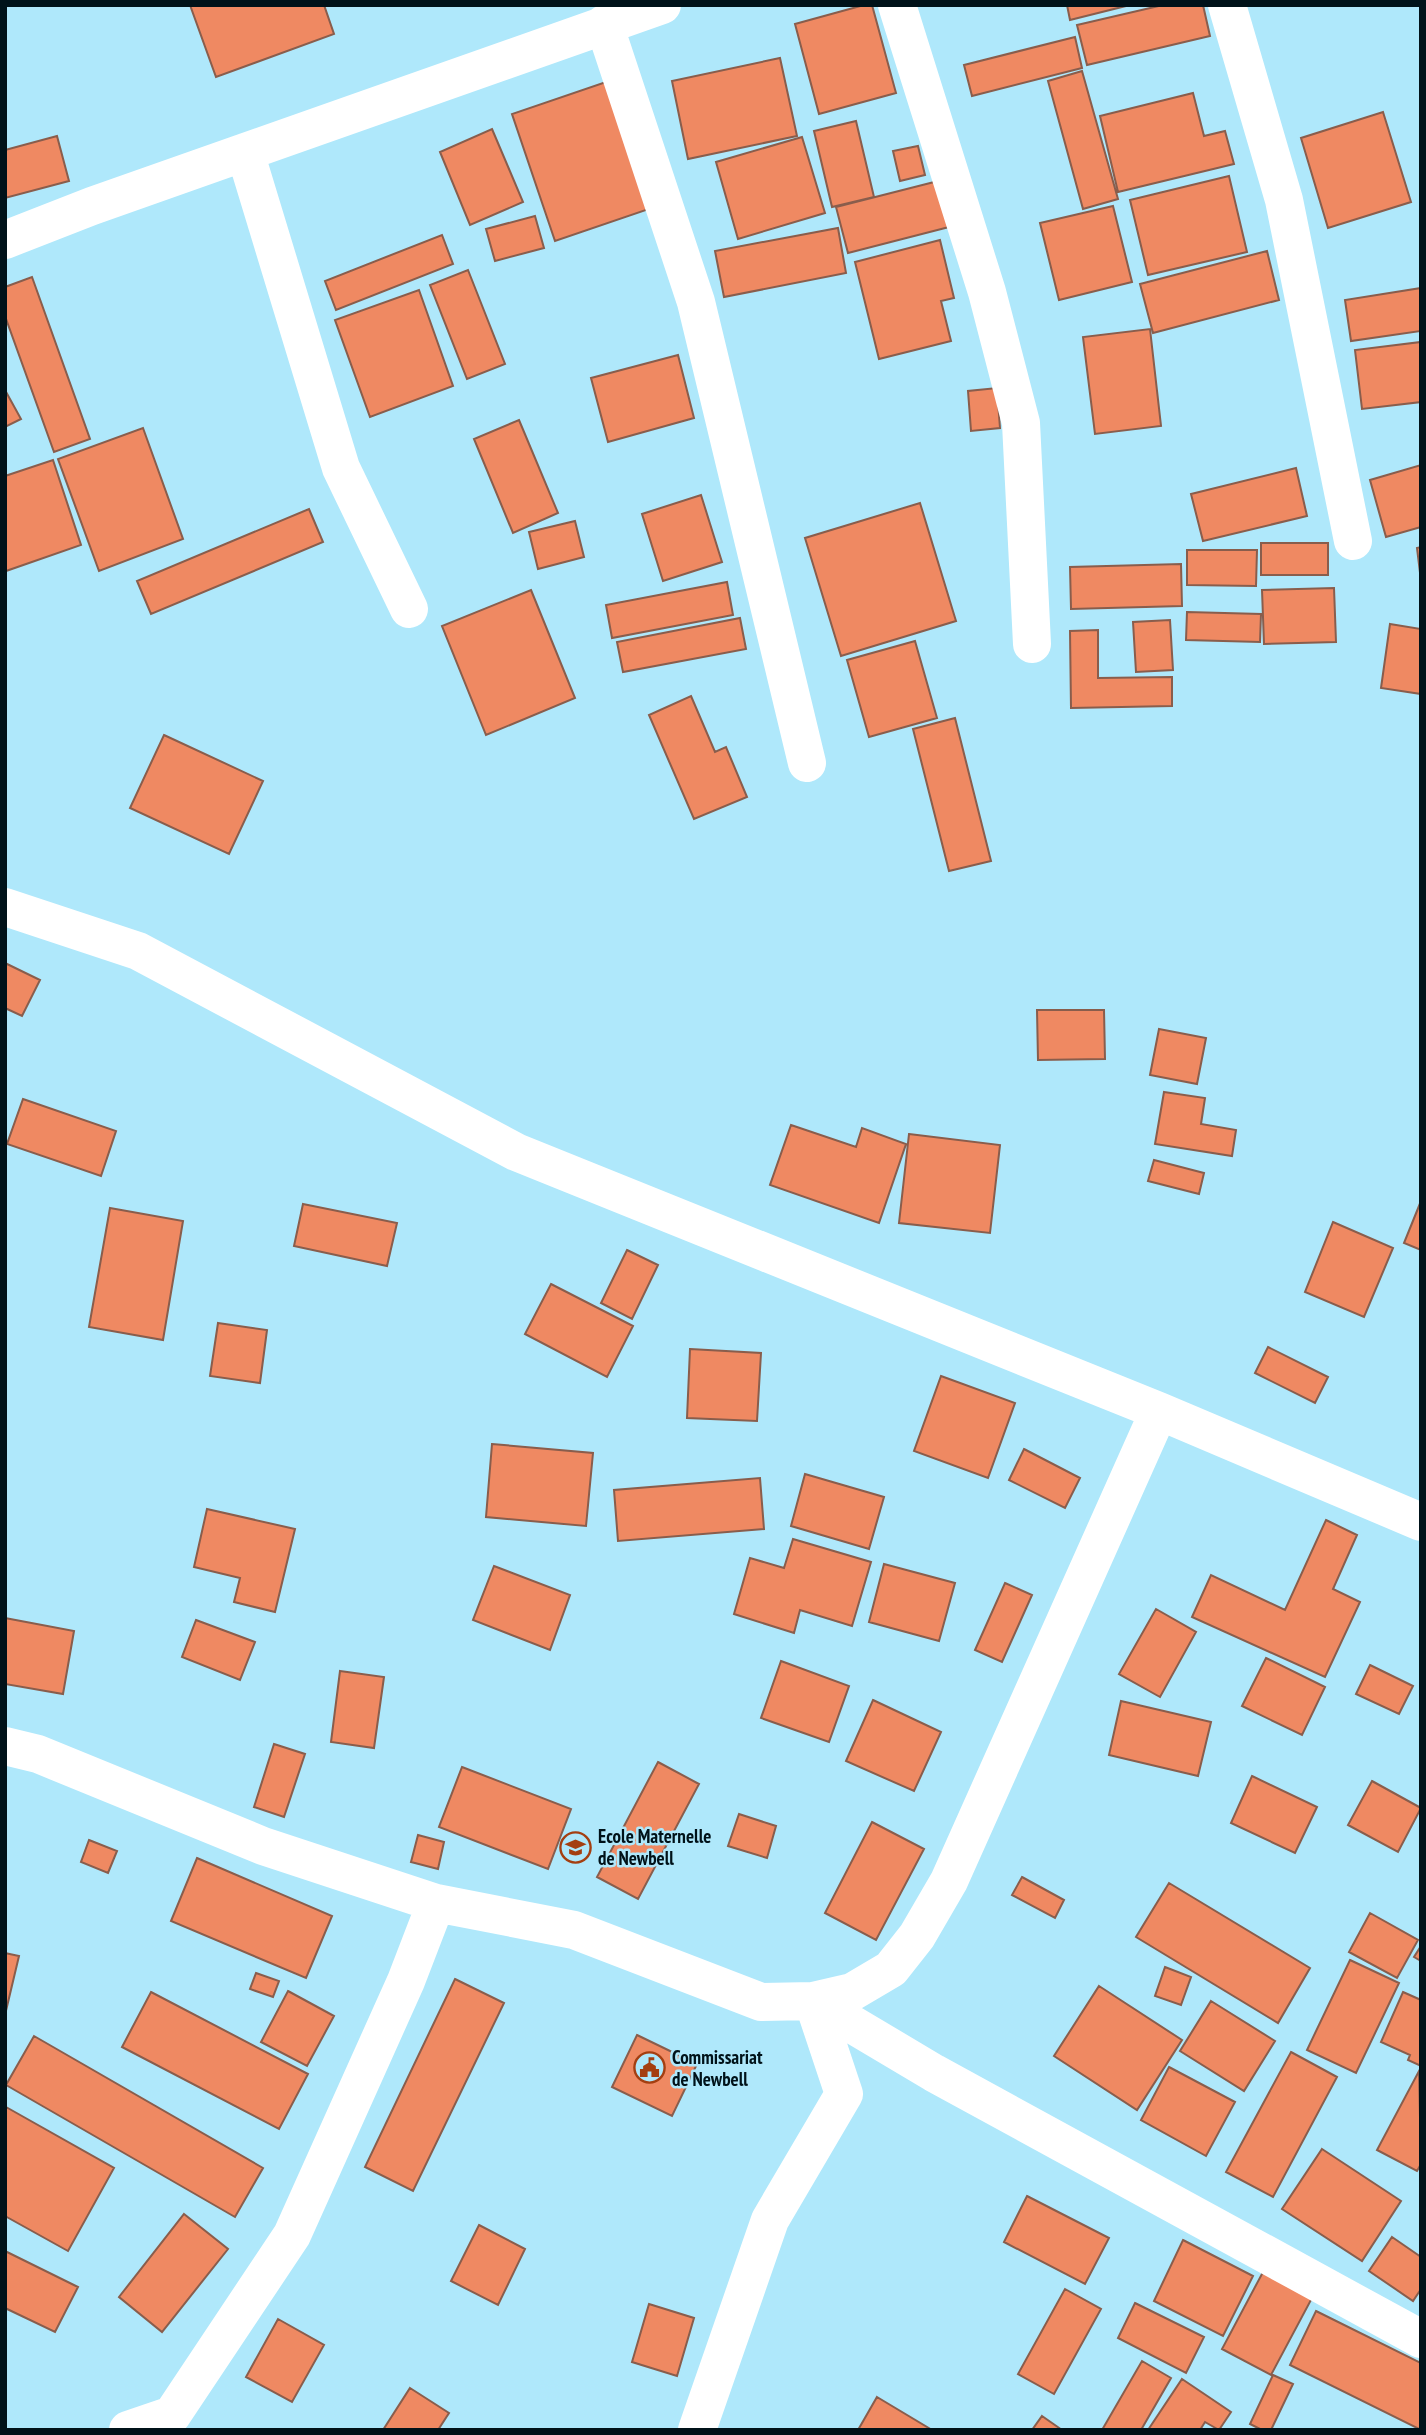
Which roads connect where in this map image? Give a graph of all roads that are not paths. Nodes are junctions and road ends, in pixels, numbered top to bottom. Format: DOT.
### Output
graph roads {
  1 [pos="662,5"];
  2 [pos="897,5"];
  3 [pos="1227,5"];
  4 [pos="604,24"];
  5 [pos="245,152"];
  6 [pos="92,206"];
  7 [pos="5,240"];
  8 [pos="5,262"];
  9 [pos="1353,541"];
  10 [pos="409,609"];
  11 [pos="1032,644"];
  12 [pos="807,763"];
  13 [pos="5,907"];
  14 [pos="1159,1411"];
  15 [pos="1421,1522"];
  16 [pos="5,1746"];
  17 [pos="436,1903"];
  18 [pos="813,2001"];
  19 [pos="1421,2339"];
  20 [pos="167,2422"];
  21 [pos="128,2430"];
  22 [pos="697,2430"];
  1 -- 4 [label="street"];
  2 -- 11 [label="street"];
  3 -- 9 [label="street"];
  4 -- 5 [label="street"];
  4 -- 12 [label="street"];
  5 -- 6 [label="street"];
  5 -- 10 [label="street"];
  6 -- 7 [label="street"];
  6 -- 8 [label="street"];
  13 -- 14 [label="street"];
  14 -- 15 [label="street"];
  14 -- 18 [label="street"];
  16 -- 17 [label="street"];
  17 -- 18 [label="street"];
  17 -- 20 [label="street"];
  18 -- 19 [label="street"];
  18 -- 22 [label="street"];
  20 -- 21 [label="street"];
}
